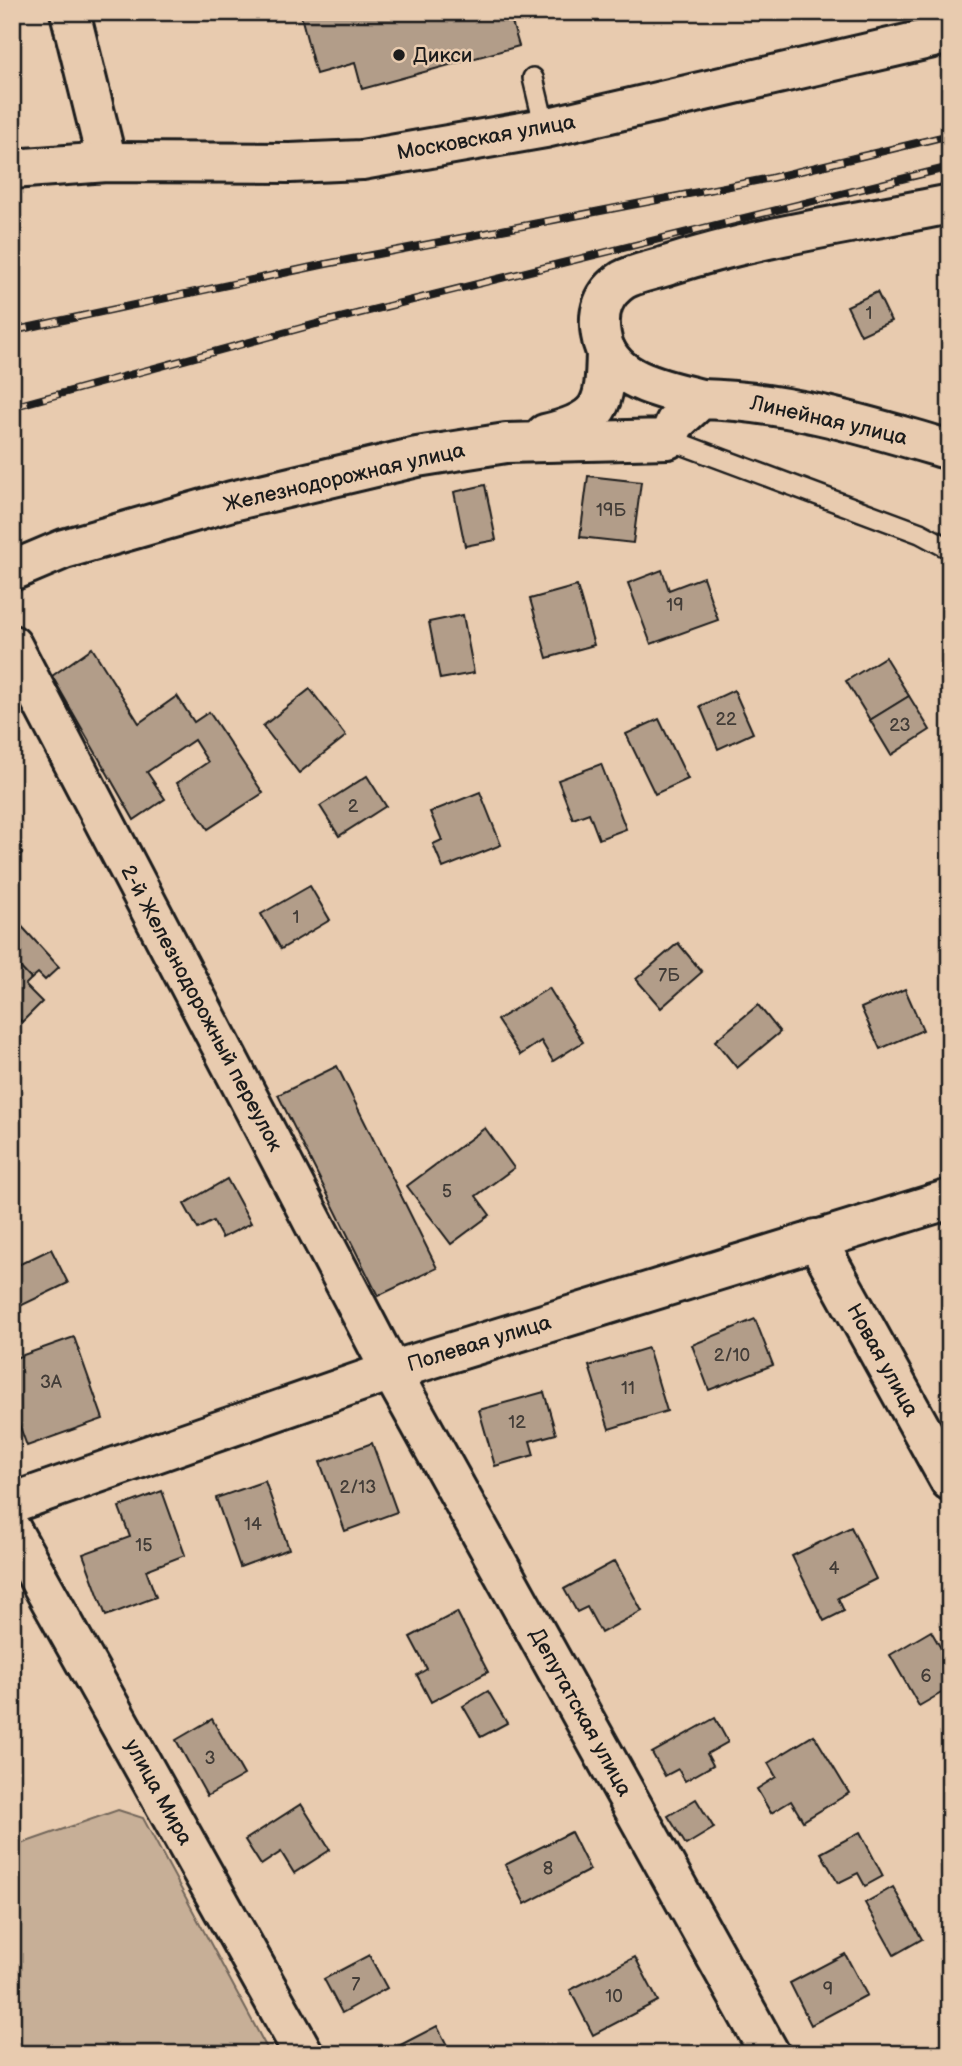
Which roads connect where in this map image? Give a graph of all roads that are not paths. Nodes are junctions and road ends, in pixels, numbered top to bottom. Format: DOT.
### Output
graph roads {
  1 [pos="70,12"];
  2 [pos="950,34"];
  3 [pos="533,78"];
  4 [pos="545,128"];
  5 [pos="107,162"];
  6 [pos="12,169"];
  7 [pos="950,204"];
  8 [pos="606,351"];
  9 [pos="681,421"];
  10 [pos="506,443"];
  11 [pos="950,450"];
  12 [pos="950,549"];
  13 [pos="12,571"];
  14 [pos="12,645"];
  15 [pos="950,1199"];
  16 [pos="816,1239"];
  17 [pos="391,1371"];
  18 [pos="950,1481"];
  19 [pos="12,1503"];
  20 [pos="12,1531"];
  21 [pos="304,2054"];
  22 [pos="770,2054"];
  1 -- 5 [label="street"];
  2 -- 4 [label="street, Московская улица"];
  3 -- 4 [label="lane"];
  4 -- 5 [label="street, Московская улица"];
  5 -- 6 [label="street, Московская улица"];
  7 -- 8 [label="street"];
  8 -- 9 [label="street"];
  8 -- 10 [label="street"];
  9 -- 10 [label="street, Железнодорожная улица"];
  9 -- 11 [label="street, Линейная улица"];
  9 -- 12 [label="lane"];
  10 -- 13 [label="street, Железнодорожная улица"];
  14 -- 17 [label="street, 2-й Железнодорожный переулок"];
  15 -- 16 [label="street, Полевая улица"];
  16 -- 17 [label="street, Полевая улица"];
  16 -- 18 [label="street, Новая улица"];
  17 -- 19 [label="street, Полевая улица"];
  17 -- 22 [label="street, Депутатская улица"];
  20 -- 21 [label="street, улица Мира"];
}
